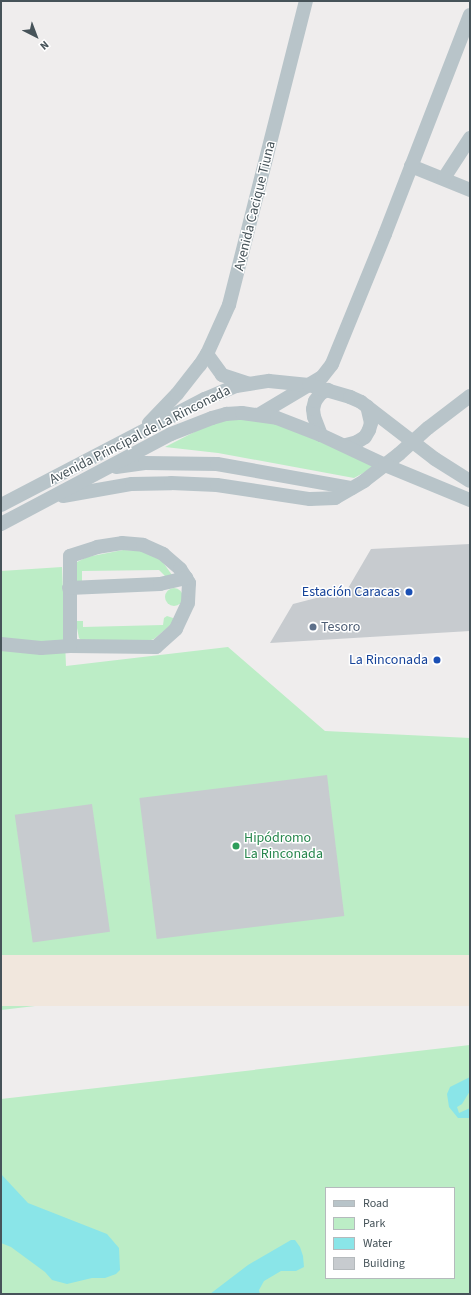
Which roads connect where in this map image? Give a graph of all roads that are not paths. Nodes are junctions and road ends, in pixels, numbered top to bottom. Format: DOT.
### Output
graph roads {
  1 [pos="306,1"];
  2 [pos="470,15"];
  3 [pos="470,138"];
  4 [pos="411,166"];
  5 [pos="444,178"];
  6 [pos="470,190"];
  7 [pos="207,354"];
  8 [pos="250,384"];
  9 [pos="309,385"];
  10 [pos="328,390"];
  11 [pos="470,396"];
  12 [pos="367,406"];
  13 [pos="260,414"];
  14 [pos="142,430"];
  15 [pos="321,435"];
  16 [pos="413,442"];
  17 [pos="346,445"];
  18 [pos="385,465"];
  19 [pos="107,468"];
  20 [pos="470,481"];
  21 [pos="352,488"];
  22 [pos="50,498"];
  23 [pos="470,500"];
  24 [pos="1,505"];
  25 [pos="1,524"];
  26 [pos="186,578"];
  27 [pos="69,588"];
  28 [pos="1,644"];
  29 [pos="70,646"];
  1 -- 7 [label="street, Avenida Cacique Tiuna"];
  2 -- 4 [label="street"];
  3 -- 5 [label="street"];
  4 -- 5 [label="street"];
  4 -- 9 [label="street"];
  5 -- 6 [label="street"];
  7 -- 8 [label="street"];
  7 -- 14 [label="street, Avenida Cacique Tiuna"];
  8 -- 9 [label="street, Avenida Principal de La Rinconada"];
  8 -- 14 [label="street, Avenida Principal de La Rinconada"];
  9 -- 10 [label="street, Avenida Principal de La Rinconada"];
  9 -- 13 [label="street"];
  10 -- 12 [label="street, Avenida Principal de La Rinconada"];
  10 -- 15 [label="street"];
  11 -- 16 [label="street"];
  12 -- 16 [label="street, Avenida Principal de La Rinconada"];
  12 -- 17 [label="street"];
  13 -- 15 [label="street, Avenida Principal de La Rinconada"];
  13 -- 19 [label="street, Avenida Principal de La Rinconada"];
  14 -- 24 [label="street, Avenida Principal de La Rinconada"];
  15 -- 17 [label="street, Avenida Principal de La Rinconada"];
  16 -- 18 [label="street"];
  16 -- 20 [label="street, Avenida Principal de La Rinconada"];
  17 -- 18 [label="street, Avenida Principal de La Rinconada"];
  18 -- 21 [label="street"];
  18 -- 23 [label="street, Avenida Principal de La Rinconada"];
  19 -- 21 [label="street"];
  19 -- 22 [label="street, Avenida Principal de La Rinconada"];
  21 -- 22 [label="street"];
  22 -- 25 [label="street, Avenida Principal de La Rinconada"];
  26 -- 27 [label="street"];
  26 -- 27 [label="street"];
  26 -- 29 [label="street"];
  27 -- 29 [label="street"];
  28 -- 29 [label="street"];
}
